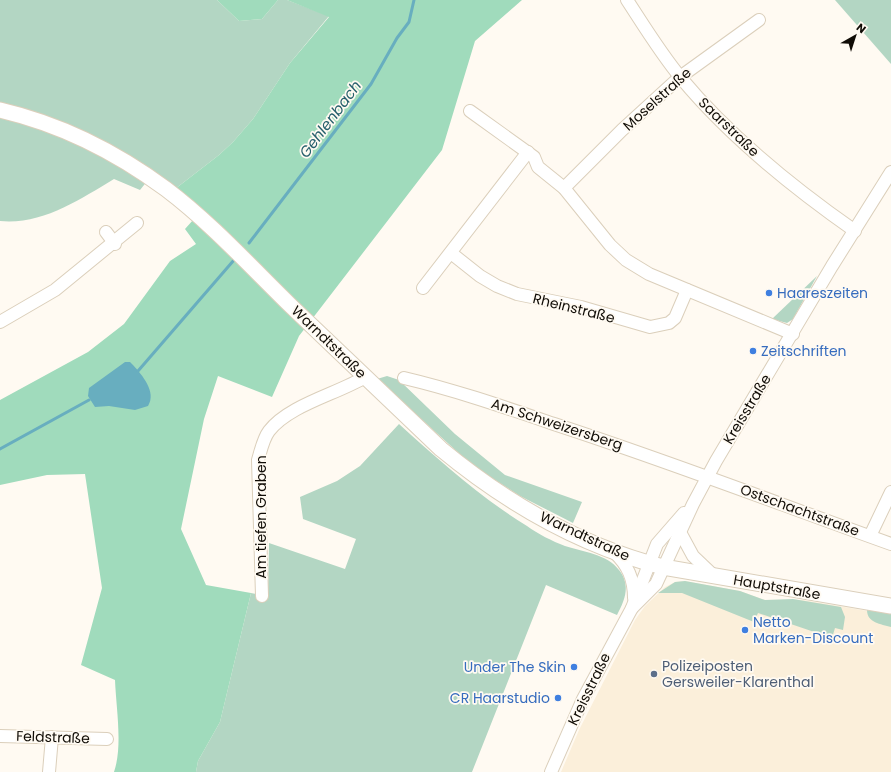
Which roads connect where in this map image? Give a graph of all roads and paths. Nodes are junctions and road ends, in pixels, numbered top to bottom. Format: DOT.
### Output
graph roads {
  1 [pos="627,0"];
  2 [pos="759,20"];
  3 [pos="680,76"];
  4 [pos="0,110"];
  5 [pos="470,111"];
  6 [pos="528,152"];
  7 [pos="891,172"];
  8 [pos="564,188"];
  9 [pos="137,223"];
  10 [pos="855,231"];
  11 [pos="106,232"];
  12 [pos="115,244"];
  13 [pos="451,253"];
  14 [pos="423,288"];
  15 [pos="687,290"];
  16 [pos="0,322"];
  17 [pos="793,334"];
  18 [pos="365,377"];
  19 [pos="404,378"];
  20 [pos="708,476"];
  21 [pos="891,492"];
  22 [pos="693,504"];
  23 [pos="680,532"];
  24 [pos="870,536"];
  25 [pos="891,544"];
  26 [pos="614,552"];
  27 [pos="656,565"];
  28 [pos="715,576"];
  29 [pos="262,596"];
  30 [pos="632,606"];
  31 [pos="891,606"];
  32 [pos="0,736"];
  33 [pos="52,737"];
  34 [pos="107,738"];
  35 [pos="49,772"];
  36 [pos="552,772"];
  1 -- 3 [label="street, Saarstraße"];
  2 -- 3 [label="street, Moselstraße"];
  3 -- 8 [label="street, Moselstraße"];
  3 -- 10 [label="street, Saarstraße"];
  4 -- 18 [label="main road, Warndtstraße"];
  5 -- 6 [label="street"];
  6 -- 8 [label="street"];
  6 -- 13 [label="street"];
  7 -- 10 [label="street, Kreisstraße"];
  8 -- 15 [label="street"];
  9 -- 12 [label="street"];
  10 -- 17 [label="street, Kreisstraße"];
  11 -- 12 [label="street"];
  12 -- 16 [label="street"];
  13 -- 14 [label="street"];
  13 -- 15 [label="street, Rheinstraße"];
  15 -- 17 [label="street"];
  17 -- 20 [label="street, Kreisstraße"];
  18 -- 26 [label="main road, Warndtstraße"];
  18 -- 29 [label="street, Am tiefen Graben"];
  19 -- 20 [label="street, Am Schweizersberg"];
  20 -- 22 [label="street, Kreisstraße"];
  20 -- 24 [label="street, Ostschachtstraße"];
  21 -- 24 [label="street"];
  22 -- 23 [label="street, Kreisstraße"];
  22 -- 27 [label="street, Kreisstraße"];
  23 -- 27 [label="street, Kreisstraße"];
  23 -- 28 [label="street"];
  24 -- 25 [label="street, Ostschachtstraße"];
  26 -- 27 [label="main road, Warndtstraße"];
  26 -- 30 [label="street, Kreisstraße"];
  27 -- 28 [label="main road, Hauptstraße"];
  27 -- 30 [label="street, Kreisstraße"];
  28 -- 31 [label="main road, Hauptstraße"];
  30 -- 36 [label="street, Kreisstraße"];
  32 -- 33 [label="street, Feldstraße"];
  33 -- 34 [label="street, Feldstraße"];
  33 -- 35 [label="street"];
}
